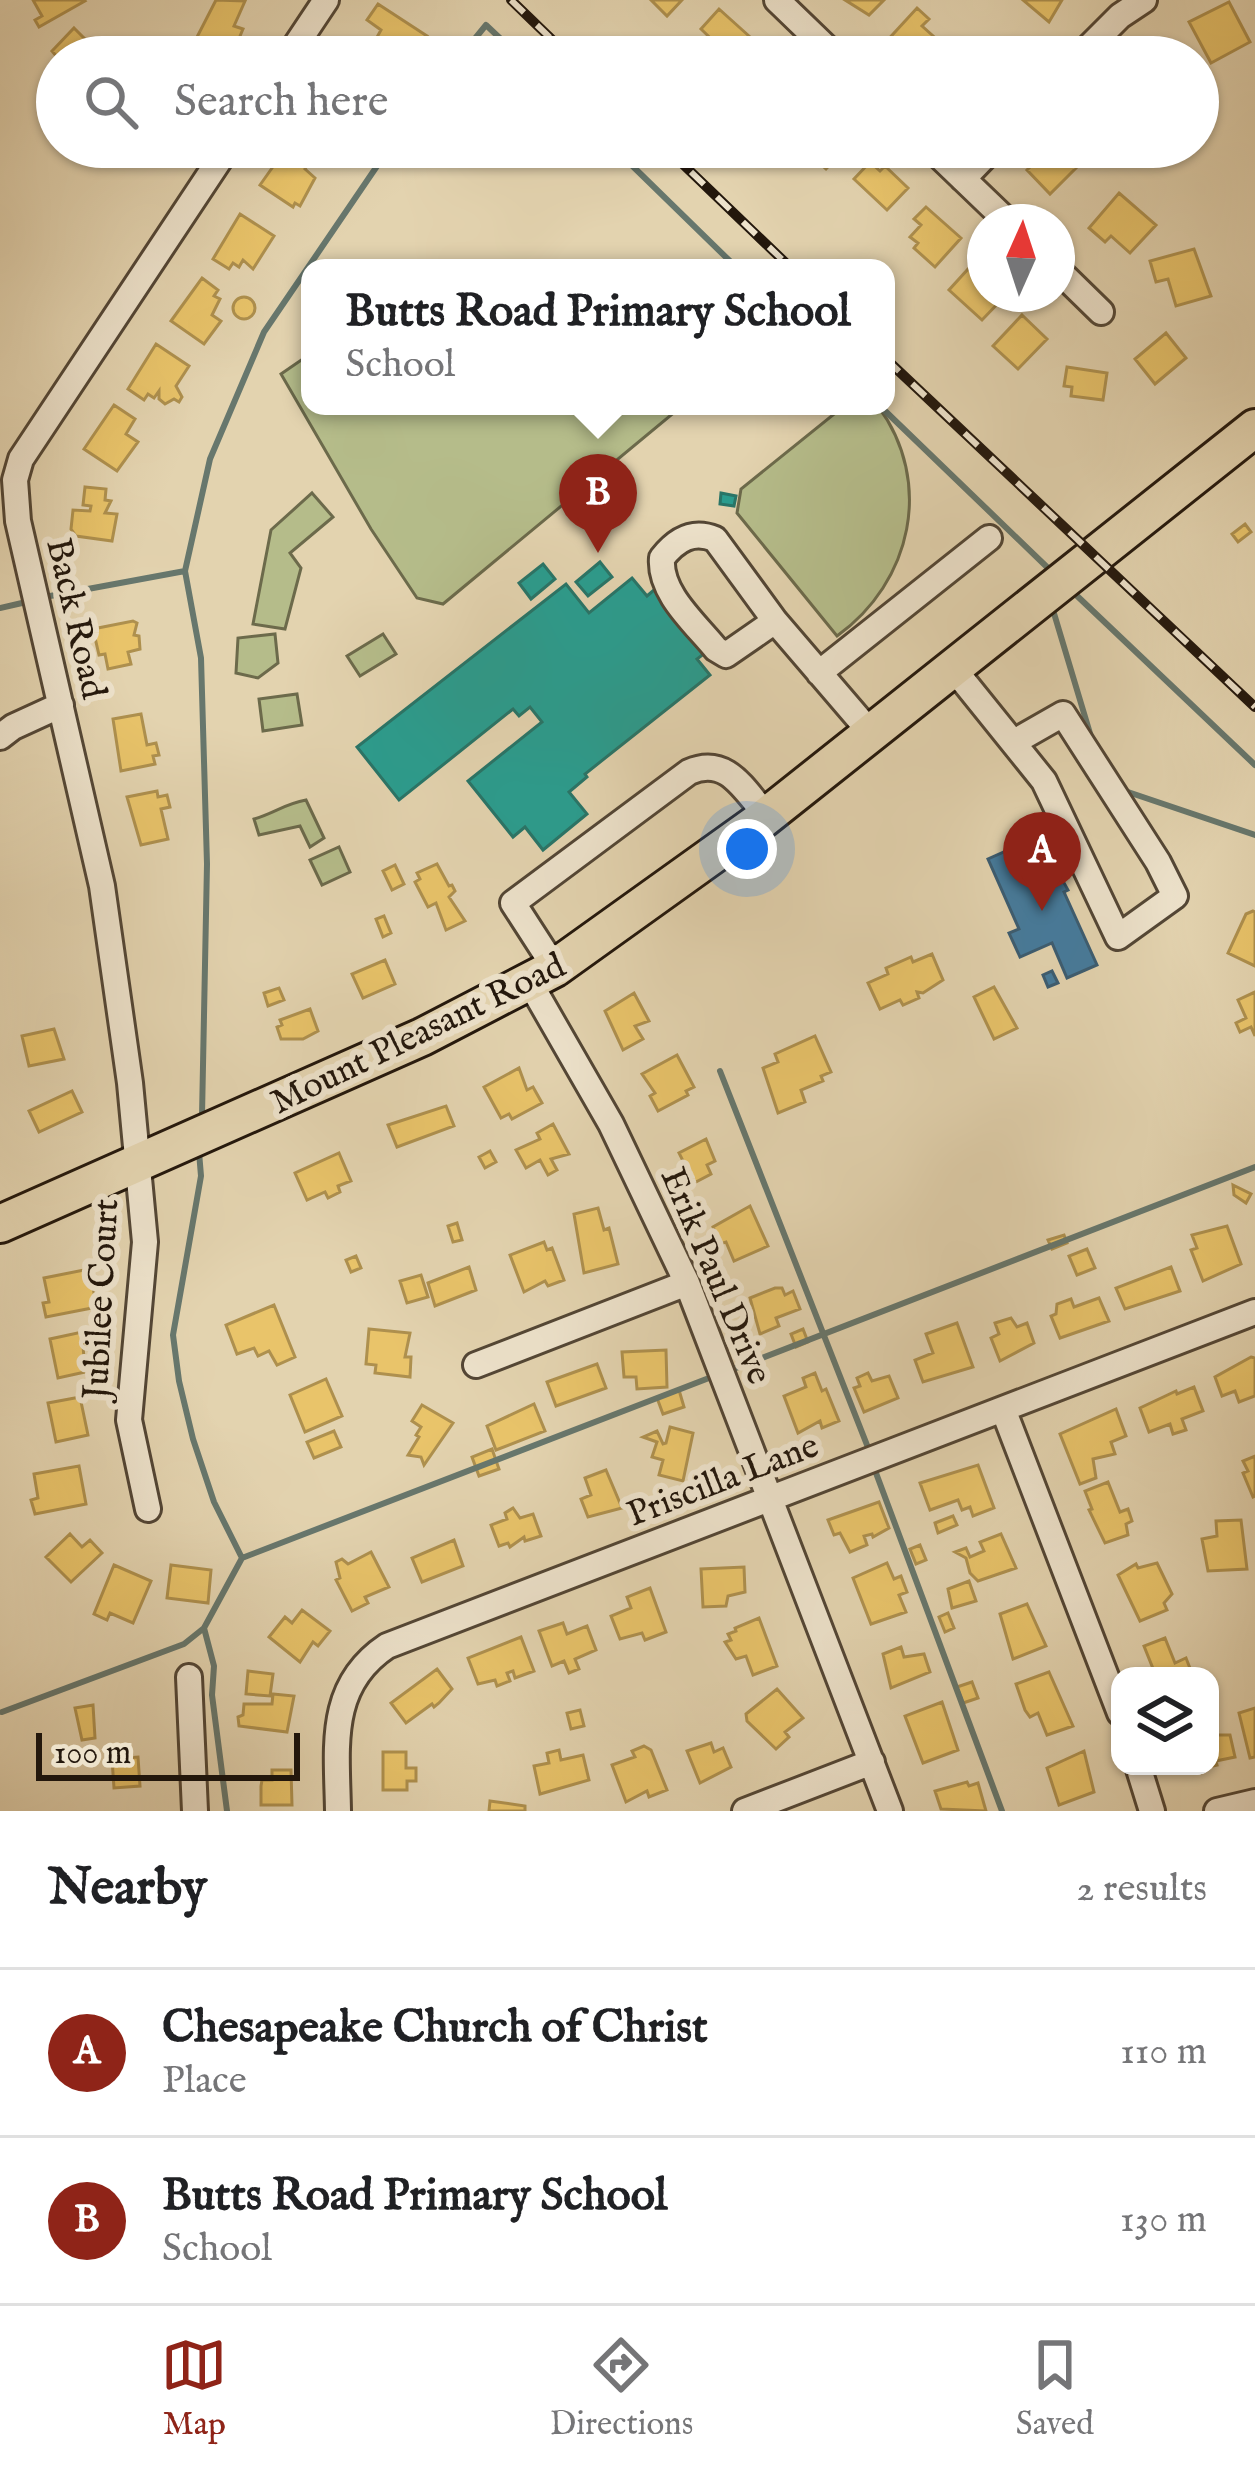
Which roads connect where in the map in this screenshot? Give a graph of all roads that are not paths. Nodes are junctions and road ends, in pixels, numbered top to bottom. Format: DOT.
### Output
graph roads {
  1 [pos="326,0"];
  2 [pos="776,0"];
  3 [pos="1144,0"];
  4 [pos="302,36"];
  5 [pos="814,36"];
  6 [pos="1100,36"];
  7 [pos="213,168"];
  8 [pos="952,168"];
  9 [pos="973,168"];
  10 [pos="963,178"];
  11 [pos="990,204"];
  12 [pos="1075,287"];
  13 [pos="1101,312"];
  14 [pos="1255,428"];
  15 [pos="11,458"];
  16 [pos="8,490"];
  17 [pos="989,538"];
  18 [pos="775,621"];
  19 [pos="953,668"];
  20 [pos="819,673"];
  21 [pos="61,705"];
  22 [pos="871,733"];
  23 [pos="0,737"];
  24 [pos="1014,742"];
  25 [pos="767,816"];
  26 [pos="542,975"];
  27 [pos="140,1163"];
  28 [pos="0,1224"];
  29 [pos="687,1283"];
  30 [pos="1255,1312"];
  31 [pos="476,1365"];
  32 [pos="1003,1409"];
  33 [pos="770,1498"];
  34 [pos="148,1509"];
  35 [pos="189,1678"];
  36 [pos="1111,1690"];
  37 [pos="872,1762"];
  38 [pos="1141,1775"];
  39 [pos="1255,1802"];
  40 [pos="196,1811"];
  41 [pos="338,1811"];
  42 [pos="745,1811"];
  43 [pos="890,1811"];
  44 [pos="1152,1811"];
  45 [pos="1217,1811"];
  1 -- 4 [label="street"];
  2 -- 5 [label="street"];
  3 -- 6 [label="street"];
  7 -- 15 [label="street, Back Road"];
  8 -- 10 [label="street"];
  9 -- 10 [label="street"];
  10 -- 11 [label="street"];
  12 -- 13 [label="street"];
  14 -- 19 [label="highway, Mount Pleasant Road"];
  15 -- 16 [label="street, Back Road"];
  16 -- 21 [label="street, Back Road"];
  17 -- 20 [label="street"];
  18 -- 18 [label="street"];
  18 -- 20 [label="street"];
  19 -- 22 [label="highway, Mount Pleasant Road"];
  19 -- 24 [label="street"];
  20 -- 22 [label="street"];
  21 -- 23 [label="street"];
  21 -- 27 [label="street, Back Road"];
  22 -- 25 [label="highway, Mount Pleasant Road"];
  24 -- 24 [label="street"];
  25 -- 26 [label="highway, Mount Pleasant Road"];
  25 -- 26 [label="street, Erik Paul Drive"];
  26 -- 27 [label="highway, Mount Pleasant Road"];
  26 -- 29 [label="street, Erik Paul Drive"];
  27 -- 28 [label="highway, Mount Pleasant Road"];
  27 -- 34 [label="street, Jubilee Court"];
  29 -- 31 [label="street"];
  29 -- 33 [label="street, Erik Paul Drive"];
  30 -- 32 [label="street, Priscilla Lane"];
  32 -- 33 [label="street, Priscilla Lane"];
  32 -- 36 [label="street"];
  33 -- 37 [label="street, Erik Paul Drive"];
  33 -- 41 [label="street, Priscilla Lane"];
  35 -- 40 [label="street"];
  37 -- 42 [label="street"];
  37 -- 43 [label="street, Erik Paul Drive"];
  38 -- 44 [label="street"];
  39 -- 45 [label="street"];
}
